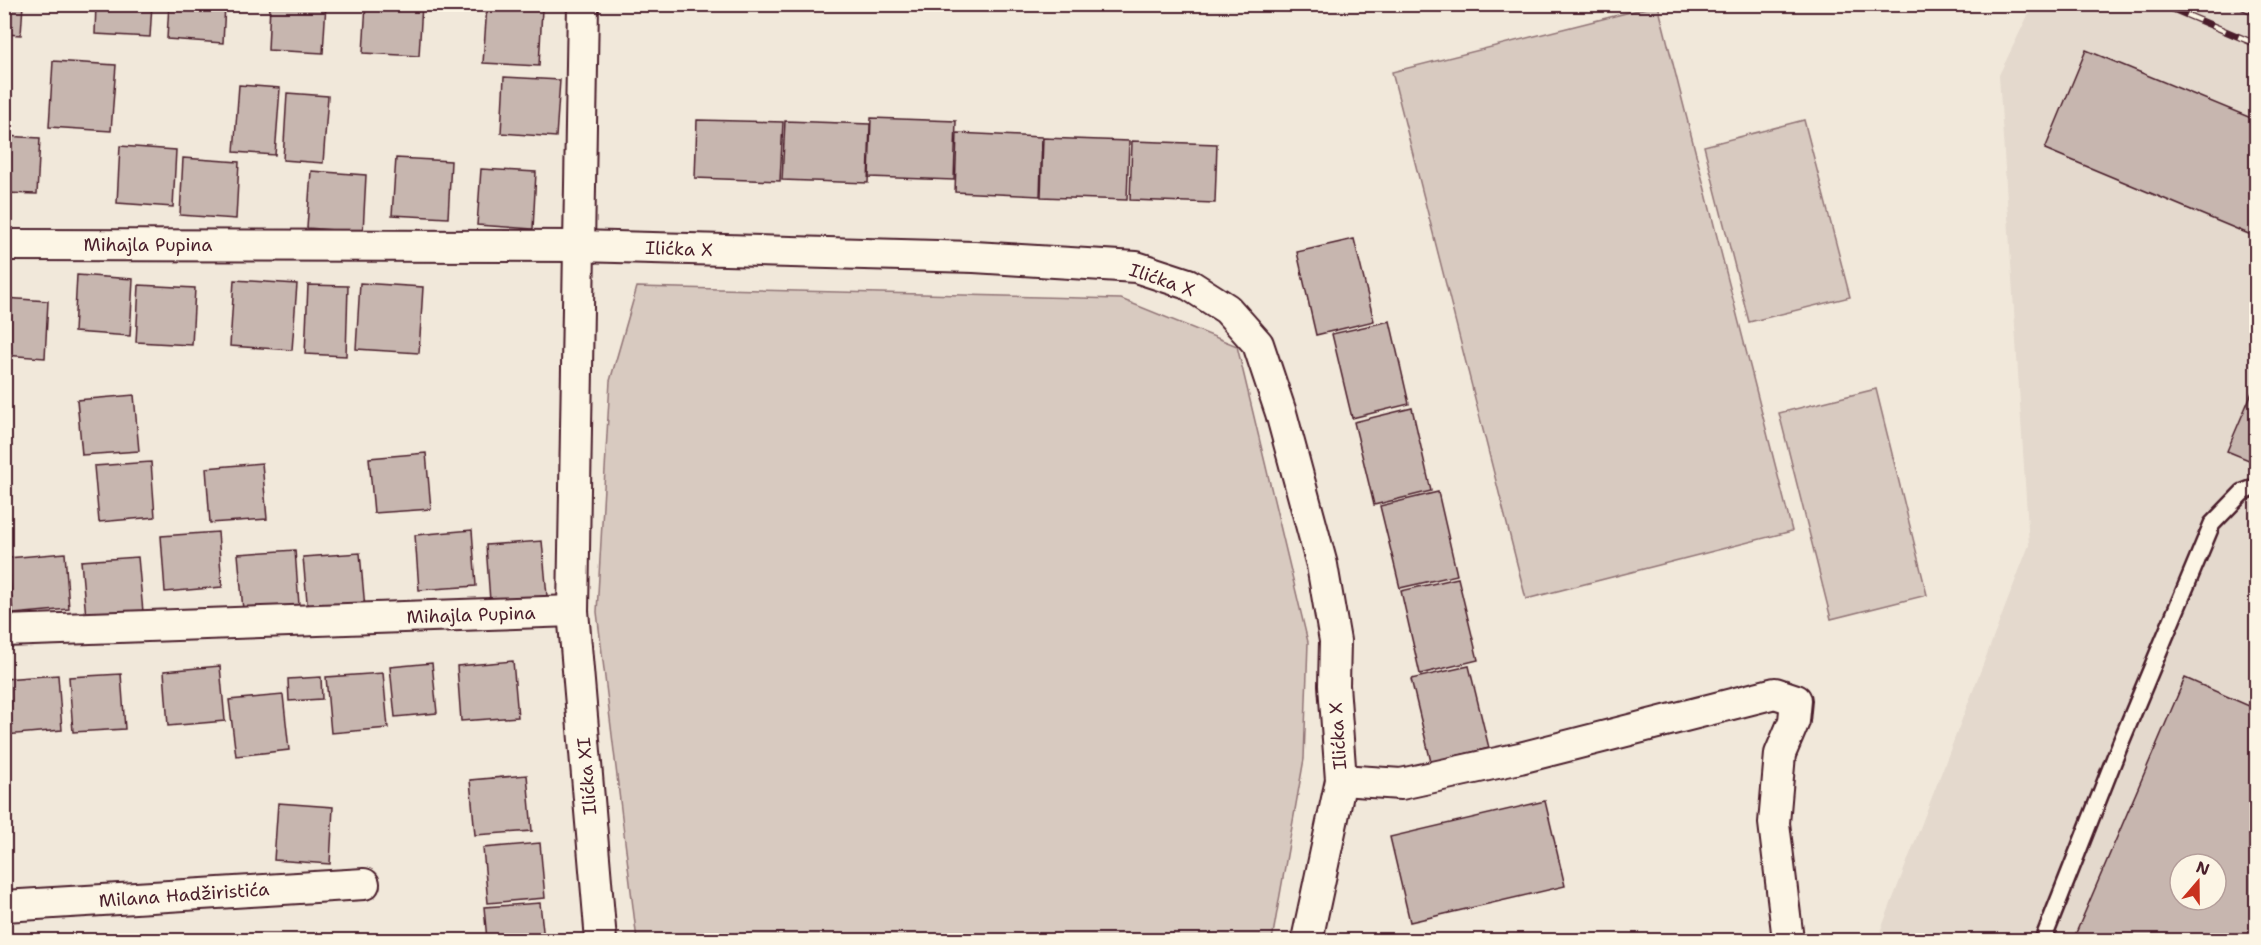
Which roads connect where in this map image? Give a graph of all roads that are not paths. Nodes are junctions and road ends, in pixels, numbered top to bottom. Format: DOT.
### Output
graph roads {
  1 [pos="583,4"];
  2 [pos="4,245"];
  3 [pos="579,246"];
  4 [pos="2256,487"];
  5 [pos="573,611"];
  6 [pos="4,631"];
  7 [pos="1341,780"];
  8 [pos="364,884"];
  9 [pos="4,906"];
  10 [pos="601,940"];
  11 [pos="1307,940"];
  12 [pos="1788,940"];
  13 [pos="2043,940"];
  1 -- 3 [label="street"];
  2 -- 3 [label="street, Mihajla Pupina"];
  3 -- 5 [label="street"];
  3 -- 7 [label="street, Ilićka X"];
  4 -- 13 [label="lane"];
  5 -- 6 [label="street, Mihajla Pupina"];
  5 -- 10 [label="street, Ilićka XI"];
  7 -- 11 [label="street, Ilićka X"];
  7 -- 12 [label="street"];
  8 -- 9 [label="street, Milana Hadžiristića"];
}
